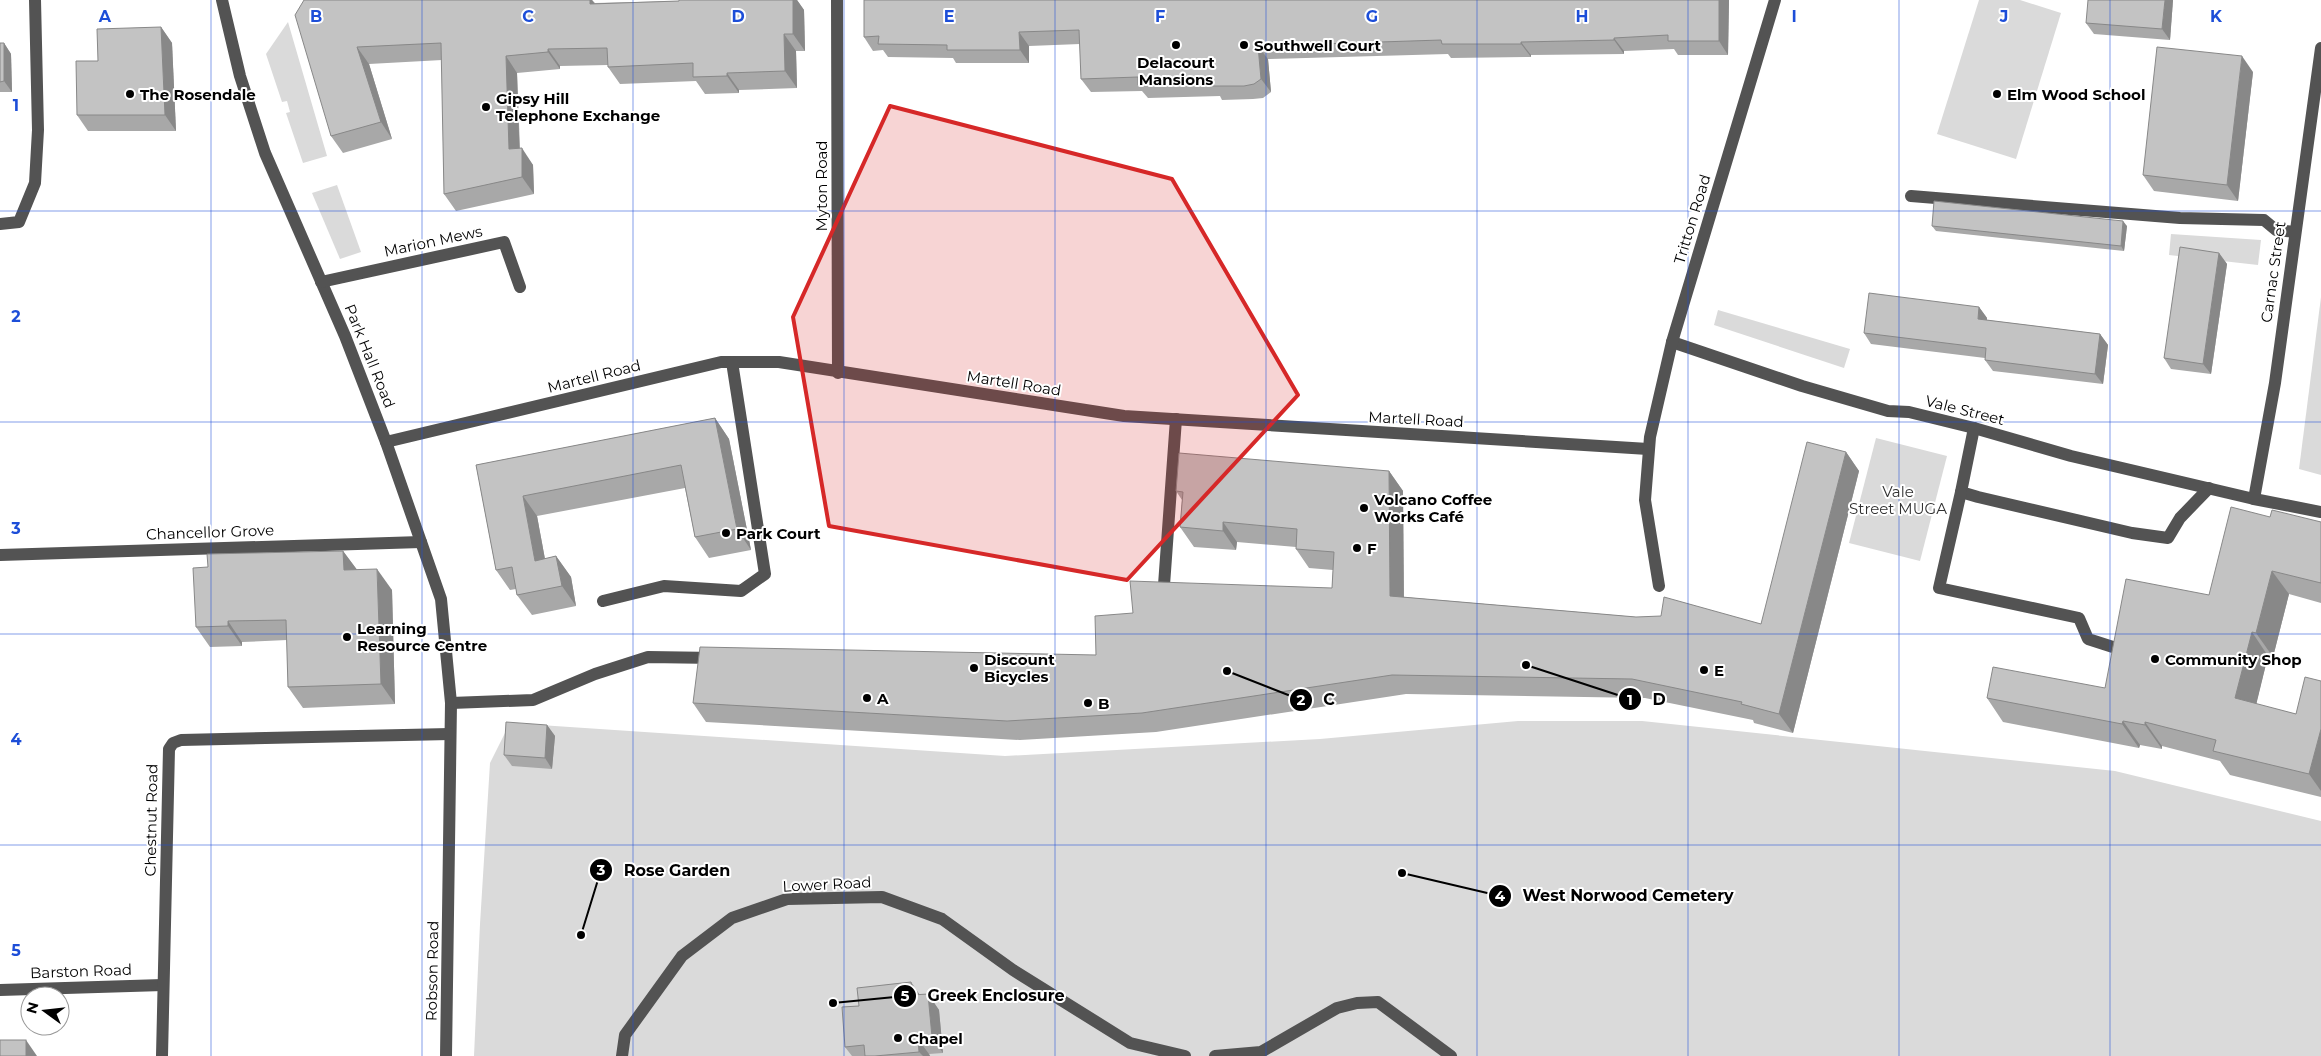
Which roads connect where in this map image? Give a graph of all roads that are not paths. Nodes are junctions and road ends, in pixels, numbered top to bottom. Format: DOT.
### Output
graph roads {
  1 [pos="35,0"];
  2 [pos="222,0"];
  3 [pos="837,0"];
  4 [pos="1775,0"];
  5 [pos="2321,48"];
  6 [pos="2316,112"];
  7 [pos="1911,196"];
  8 [pos="0,224"];
  9 [pos="2295,232"];
  10 [pos="322,282"];
  11 [pos="520,287"];
  12 [pos="1672,342"];
  13 [pos="732,362"];
  14 [pos="838,373"];
  15 [pos="1176,419"];
  16 [pos="1974,428"];
  17 [pos="386,442"];
  18 [pos="1648,449"];
  19 [pos="2209,488"];
  20 [pos="1961,492"];
  21 [pos="2254,499"];
  22 [pos="2321,512"];
  23 [pos="421,542"];
  24 [pos="0,555"];
  25 [pos="1164,585"];
  26 [pos="1660,586"];
  27 [pos="603,601"];
  28 [pos="2116,648"];
  29 [pos="729,658"];
  30 [pos="451,703"];
  31 [pos="450,734"];
  32 [pos="163,985"];
  33 [pos="0,990"];
  34 [pos="162,1056"];
  35 [pos="446,1056"];
  36 [pos="622,1056"];
  37 [pos="1185,1056"];
  38 [pos="1215,1056"];
  39 [pos="1451,1056"];
  1 -- 8 [label="street"];
  2 -- 10 [label="street, Park Hall Road"];
  3 -- 14 [label="street, Myton Road"];
  4 -- 12 [label="street, Tritton Road"];
  5 -- 6 [label="street, Carnac Street"];
  6 -- 9 [label="street, Carnac Street"];
  7 -- 9 [label="street"];
  9 -- 21 [label="street, Carnac Street"];
  10 -- 11 [label="street, Marion Mews"];
  10 -- 17 [label="street, Park Hall Road"];
  12 -- 16 [label="street, Vale Street"];
  12 -- 18 [label="street, Tritton Road"];
  13 -- 14 [label="street, Martell Road"];
  13 -- 17 [label="street, Martell Road"];
  13 -- 27 [label="street"];
  14 -- 15 [label="street, Martell Road"];
  15 -- 18 [label="street, Martell Road"];
  15 -- 25 [label="street"];
  16 -- 19 [label="street, Vale Street"];
  16 -- 20 [label="street"];
  17 -- 23 [label="street, Park Hall Road"];
  18 -- 26 [label="street, Tritton Road"];
  19 -- 20 [label="street"];
  19 -- 21 [label="street, Vale Street"];
  20 -- 28 [label="street"];
  21 -- 22 [label="street, Vale Street"];
  23 -- 24 [label="street, Chancellor Grove"];
  23 -- 30 [label="street, Park Hall Road"];
  29 -- 30 [label="street"];
  30 -- 31 [label="street, Park Hall Road"];
  31 -- 32 [label="street, Chestnut Road"];
  31 -- 35 [label="street, Robson Road"];
  32 -- 33 [label="street, Barston Road"];
  32 -- 34 [label="street, Chestnut Road"];
  36 -- 37 [label="street, Lower Road"];
  38 -- 39 [label="street"];
}
